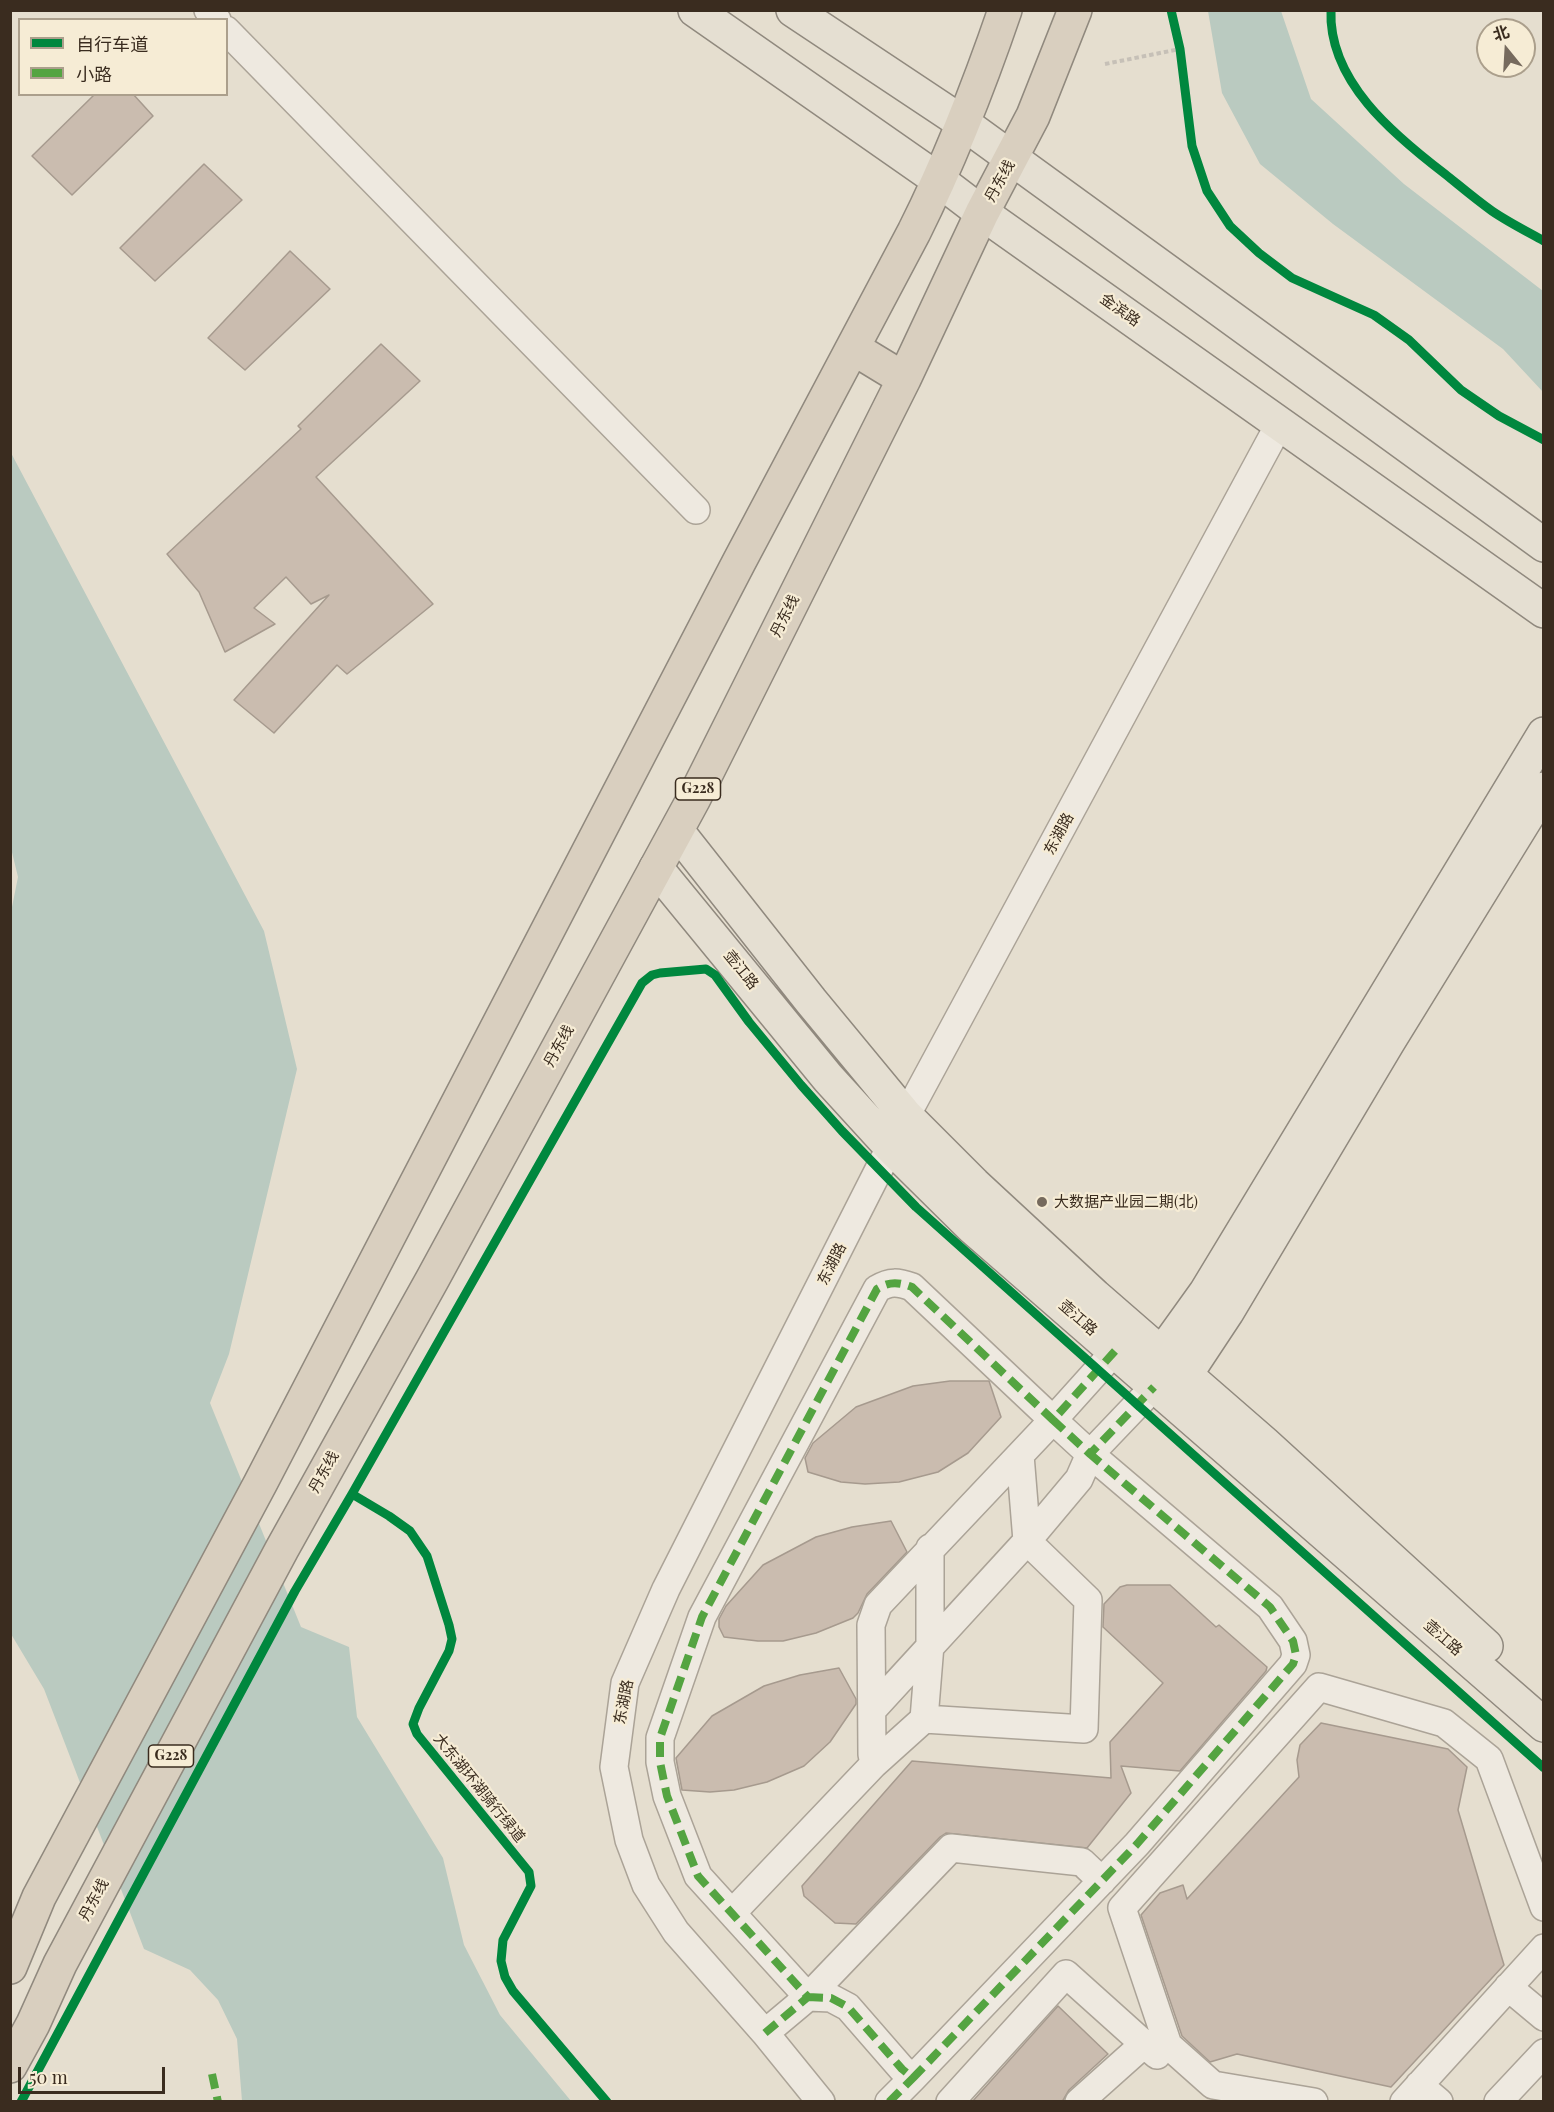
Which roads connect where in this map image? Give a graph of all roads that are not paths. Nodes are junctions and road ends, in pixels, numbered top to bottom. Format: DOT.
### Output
graph roads {
  1 [pos="695,10"];
  2 [pos="794,10"];
  3 [pos="1005,10"];
  4 [pos="1075,10"];
  5 [pos="228,32"];
  6 [pos="963,123"];
  7 [pos="1012,160"];
  8 [pos="940,181"];
  9 [pos="982,213"];
  10 [pos="853,348"];
  11 [pos="904,379"];
  12 [pos="1280,423"];
  13 [pos="696,510"];
  14 [pos="1544,546"];
  15 [pos="1544,611"];
  16 [pos="1544,734"];
  17 [pos="1544,789"];
  18 [pos="676,831"];
  19 [pos="656,868"];
  20 [pos="906,1116"];
  21 [pos="891,1147"];
  22 [pos="1115,1351"];
  23 [pos="1163,1378"];
  24 [pos="1053,1420"];
  25 [pos="1090,1454"];
  26 [pos="1020,1455"];
  27 [pos="1027,1541"];
  28 [pos="930,1548"];
  29 [pos="930,1645"];
  30 [pos="1544,1697"];
  31 [pos="872,1710"];
  32 [pos="924,1719"];
  33 [pos="1544,1725"];
  34 [pos="874,1764"];
  35 [pos="1102,1881"];
  36 [pos="1544,1907"];
  37 [pos="732,1913"];
  38 [pos="1544,1948"];
  39 [pos="10,1967"];
  40 [pos="1508,1987"];
  41 [pos="808,1996"];
  42 [pos="1544,2017"];
  43 [pos="765,2032"];
  44 [pos="1144,2044"];
  45 [pos="1544,2053"];
  46 [pos="10,2066"];
  47 [pos="913,2078"];
  48 [pos="1421,2096"];
  49 [pos="821,2102"];
  50 [pos="889,2102"];
  51 [pos="950,2102"];
  52 [pos="1079,2102"];
  53 [pos="1208,2102"];
  54 [pos="1314,2102"];
  55 [pos="1498,2102"];
  1 -- 8 [label="main road, 金滨路"];
  2 -- 6 [label="main road"];
  3 -- 6 [label="highway"];
  4 -- 7 [label="highway, 丹东线 / G228"];
  5 -- 13 [label="street"];
  6 -- 7 [label="main road"];
  6 -- 8 [label="highway"];
  7 -- 9 [label="highway, 丹东线 / G228"];
  7 -- 14 [label="main road"];
  8 -- 9 [label="main road, 金滨路"];
  8 -- 10 [label="highway"];
  9 -- 11 [label="highway, 丹东线 / G228"];
  9 -- 12 [label="main road, 金滨路"];
  10 -- 11 [label="highway"];
  10 -- 39 [label="highway"];
  11 -- 18 [label="highway, 丹东线 / G228"];
  12 -- 15 [label="main road, 金滨路"];
  12 -- 20 [label="street, 东湖路"];
  16 -- 23 [label="main road"];
  17 -- 23 [label="main road"];
  18 -- 19 [label="highway, 丹东线 / G228"];
  18 -- 20 [label="main road, 壶江路"];
  19 -- 21 [label="main road, 壶江路"];
  19 -- 46 [label="highway, 丹东线 / G228"];
  20 -- 21 [label="street, 东湖路"];
  20 -- 23 [label="main road, 壶江路"];
  21 -- 22 [label="main road, 壶江路"];
  21 -- 43 [label="street, 东湖路"];
  22 -- 23 [label="main road, 壶江路"];
  22 -- 24 [label="street"];
  23 -- 25 [label="street"];
  23 -- 30 [label="main road, 壶江路"];
  23 -- 33 [label="main road, 壶江路"];
  24 -- 25 [label="street"];
  24 -- 26 [label="street"];
  24 -- 37 [label="street"];
  25 -- 27 [label="street"];
  25 -- 35 [label="street"];
  26 -- 27 [label="street"];
  26 -- 28 [label="street"];
  27 -- 29 [label="street"];
  27 -- 32 [label="street"];
  28 -- 29 [label="street"];
  28 -- 31 [label="street"];
  29 -- 31 [label="street"];
  29 -- 32 [label="street"];
  31 -- 34 [label="street"];
  32 -- 34 [label="street"];
  34 -- 37 [label="street"];
  35 -- 41 [label="street"];
  35 -- 47 [label="street"];
  36 -- 54 [label="street"];
  37 -- 41 [label="street"];
  38 -- 40 [label="street"];
  40 -- 42 [label="street"];
  40 -- 48 [label="street"];
  41 -- 43 [label="street"];
  41 -- 47 [label="street"];
  43 -- 49 [label="street, 东湖路"];
  44 -- 51 [label="street"];
  44 -- 52 [label="street"];
  44 -- 53 [label="street"];
  45 -- 55 [label="street"];
  47 -- 50 [label="street"];
}
